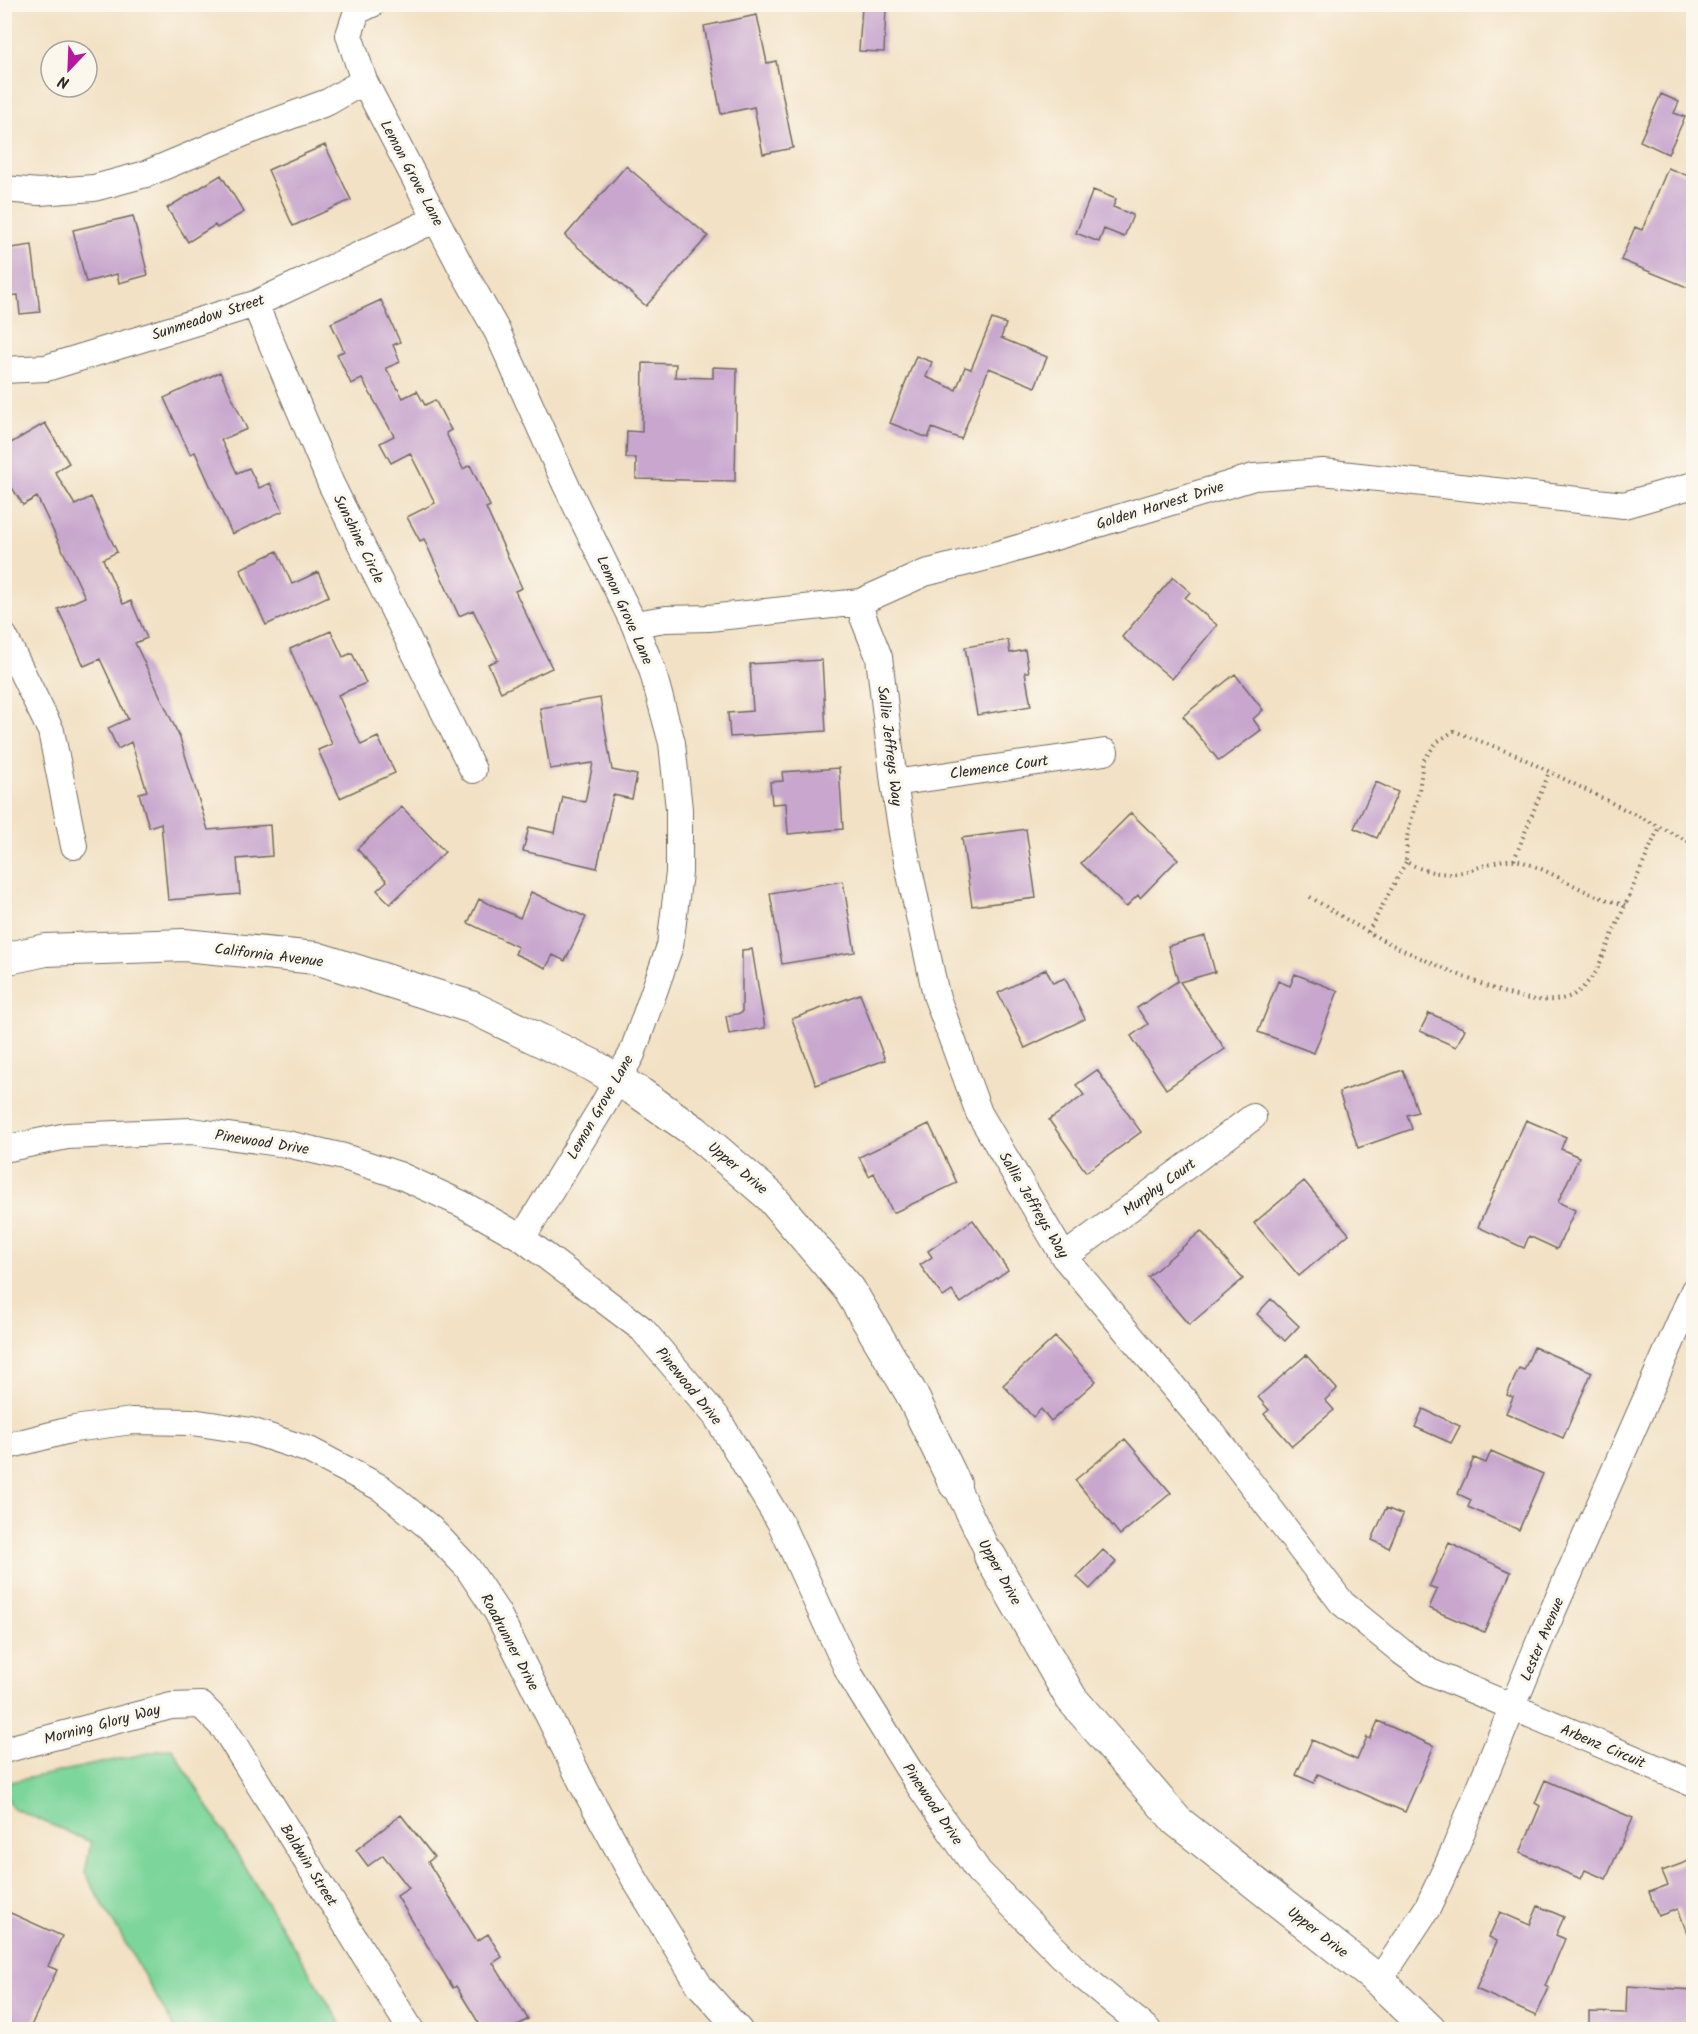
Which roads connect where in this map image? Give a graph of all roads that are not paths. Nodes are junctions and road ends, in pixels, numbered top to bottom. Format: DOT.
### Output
graph roads {
  1 [pos="372,4"];
  2 [pos="364,81"];
  3 [pos="4,189"];
  4 [pos="436,219"];
  5 [pos="255,304"];
  6 [pos="4,370"];
  7 [pos="1694,485"];
  8 [pos="860,602"];
  9 [pos="634,624"];
  10 [pos="4,636"];
  11 [pos="1105,752"];
  12 [pos="473,770"];
  13 [pos="894,783"];
  14 [pos="74,846"];
  15 [pos="4,959"];
  16 [pos="618,1080"];
  17 [pos="1254,1117"];
  18 [pos="4,1149"];
  19 [pos="522,1238"];
  20 [pos="1064,1257"];
  21 [pos="1694,1290"];
  22 [pos="4,1447"];
  23 [pos="955,1484"];
  24 [pos="990,1556"];
  25 [pos="201,1705"];
  26 [pos="1512,1708"];
  27 [pos="4,1750"];
  28 [pos="1694,1784"];
  29 [pos="1379,1981"];
  30 [pos="411,2030"];
  31 [pos="740,2030"];
  32 [pos="1148,2030"];
  33 [pos="1430,2030"];
  1 -- 2 [label="street, Lemon Grove Lane"];
  2 -- 3 [label="street"];
  2 -- 4 [label="street, Lemon Grove Lane"];
  4 -- 5 [label="street, Sunmeadow Street"];
  4 -- 9 [label="street, Lemon Grove Lane"];
  5 -- 6 [label="street, Sunmeadow Street"];
  5 -- 12 [label="street, Sunshine Circle"];
  7 -- 8 [label="street, Golden Harvest Drive"];
  8 -- 9 [label="street, Golden Harvest Drive"];
  8 -- 13 [label="street, Sallie Jeffreys Way"];
  9 -- 16 [label="street, Lemon Grove Lane"];
  10 -- 14 [label="street"];
  11 -- 13 [label="street, Clemence Court"];
  13 -- 20 [label="street, Sallie Jeffreys Way"];
  15 -- 16 [label="main road, California Avenue"];
  16 -- 19 [label="street, Lemon Grove Lane"];
  16 -- 23 [label="main road, Upper Drive"];
  17 -- 20 [label="street, Murphy Court"];
  18 -- 19 [label="street, Pinewood Drive"];
  19 -- 32 [label="street, Pinewood Drive"];
  20 -- 26 [label="street, Sallie Jeffreys Way"];
  21 -- 26 [label="street, Lester Avenue"];
  22 -- 31 [label="street, Roadrunner Drive"];
  23 -- 24 [label="street, Upper Drive"];
  24 -- 29 [label="main road, Upper Drive"];
  25 -- 27 [label="street, Morning Glory Way"];
  25 -- 30 [label="street, Baldwin Street"];
  26 -- 28 [label="street, Arbenz Circuit"];
  26 -- 29 [label="street, Lester Avenue"];
  29 -- 33 [label="main road, Upper Drive"];
}
